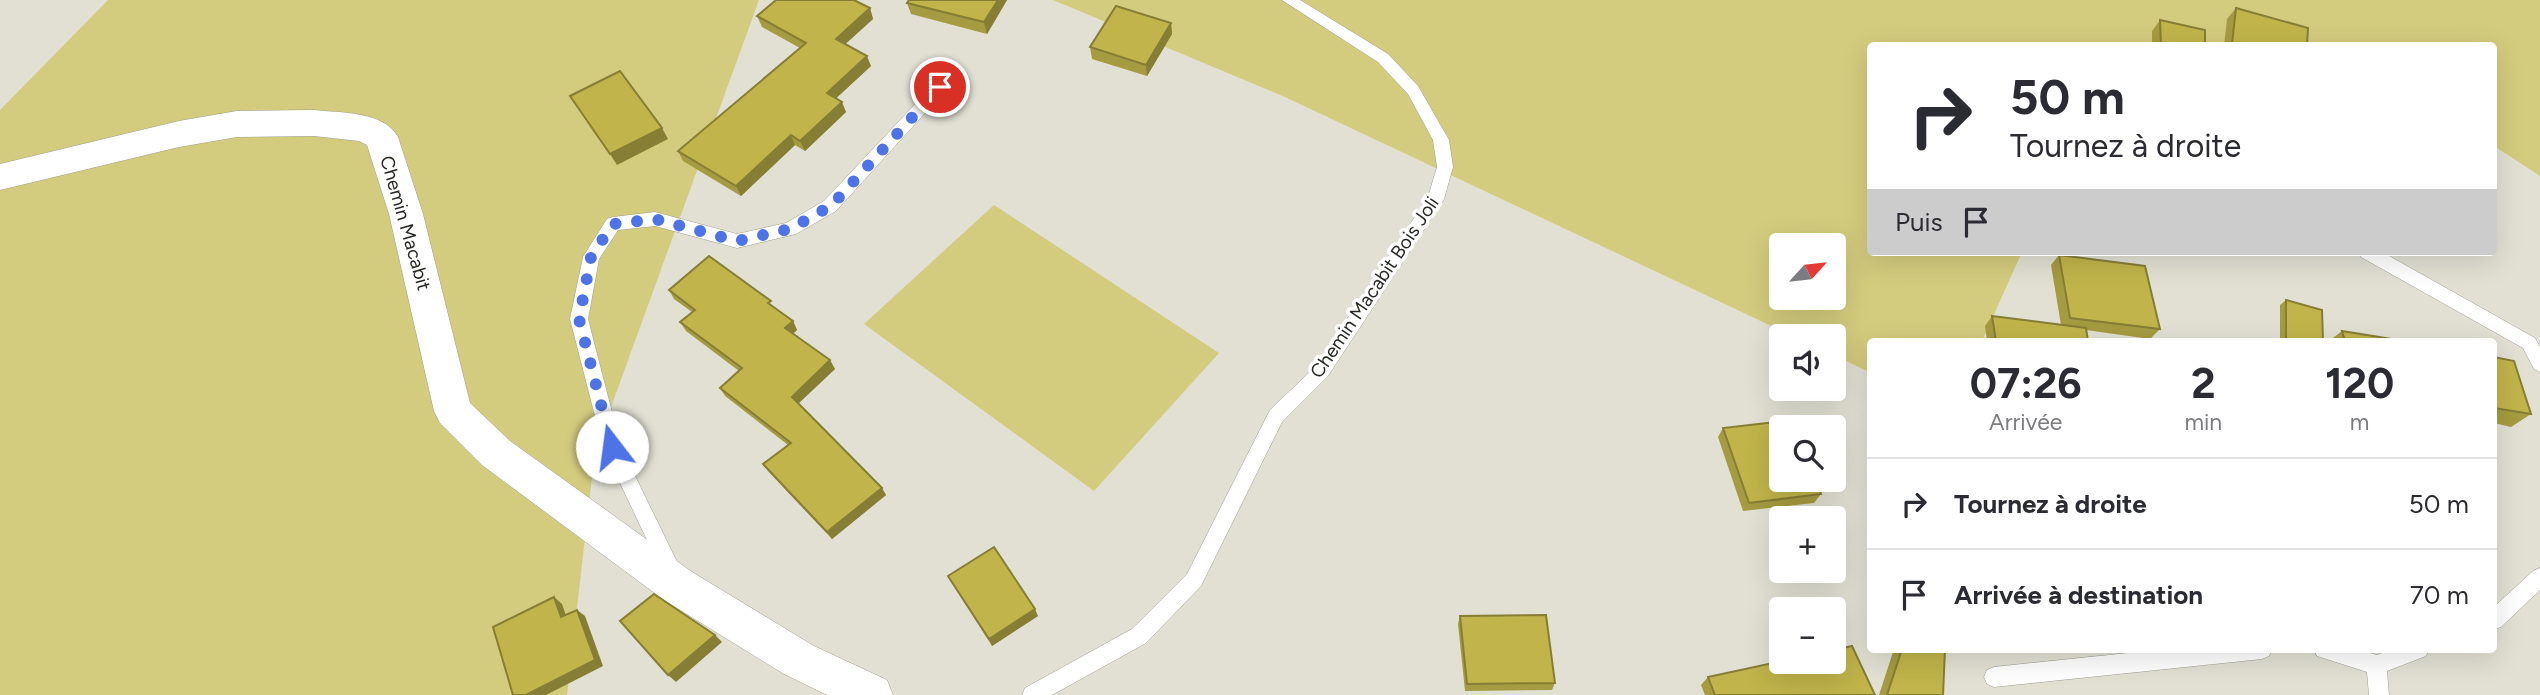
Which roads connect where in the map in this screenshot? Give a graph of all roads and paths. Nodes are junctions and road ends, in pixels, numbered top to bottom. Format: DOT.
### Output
graph roads {
  1 [pos="1289,0"];
  2 [pos="940,87"];
  3 [pos="0,177"];
  4 [pos="2374,256"];
  5 [pos="2540,364"];
  6 [pos="2540,577"];
  7 [pos="678,586"];
  8 [pos="2497,617"];
  9 [pos="2224,653"];
  10 [pos="2337,653"];
  11 [pos="2408,653"];
  12 [pos="2377,665"];
  13 [pos="1994,677"];
  14 [pos="872,695"];
  15 [pos="1032,695"];
  16 [pos="2379,695"];
  1 -- 15 [label="lane, Chemin Macabit Bois Joli"];
  2 -- 7 [label="lane"];
  3 -- 7 [label="street, Chemin Macabit"];
  4 -- 5 [label="lane"];
  6 -- 8 [label="lane"];
  7 -- 14 [label="street"];
  9 -- 13 [label="lane"];
  10 -- 12 [label="lane"];
  11 -- 12 [label="lane"];
  12 -- 16 [label="lane"];
}
